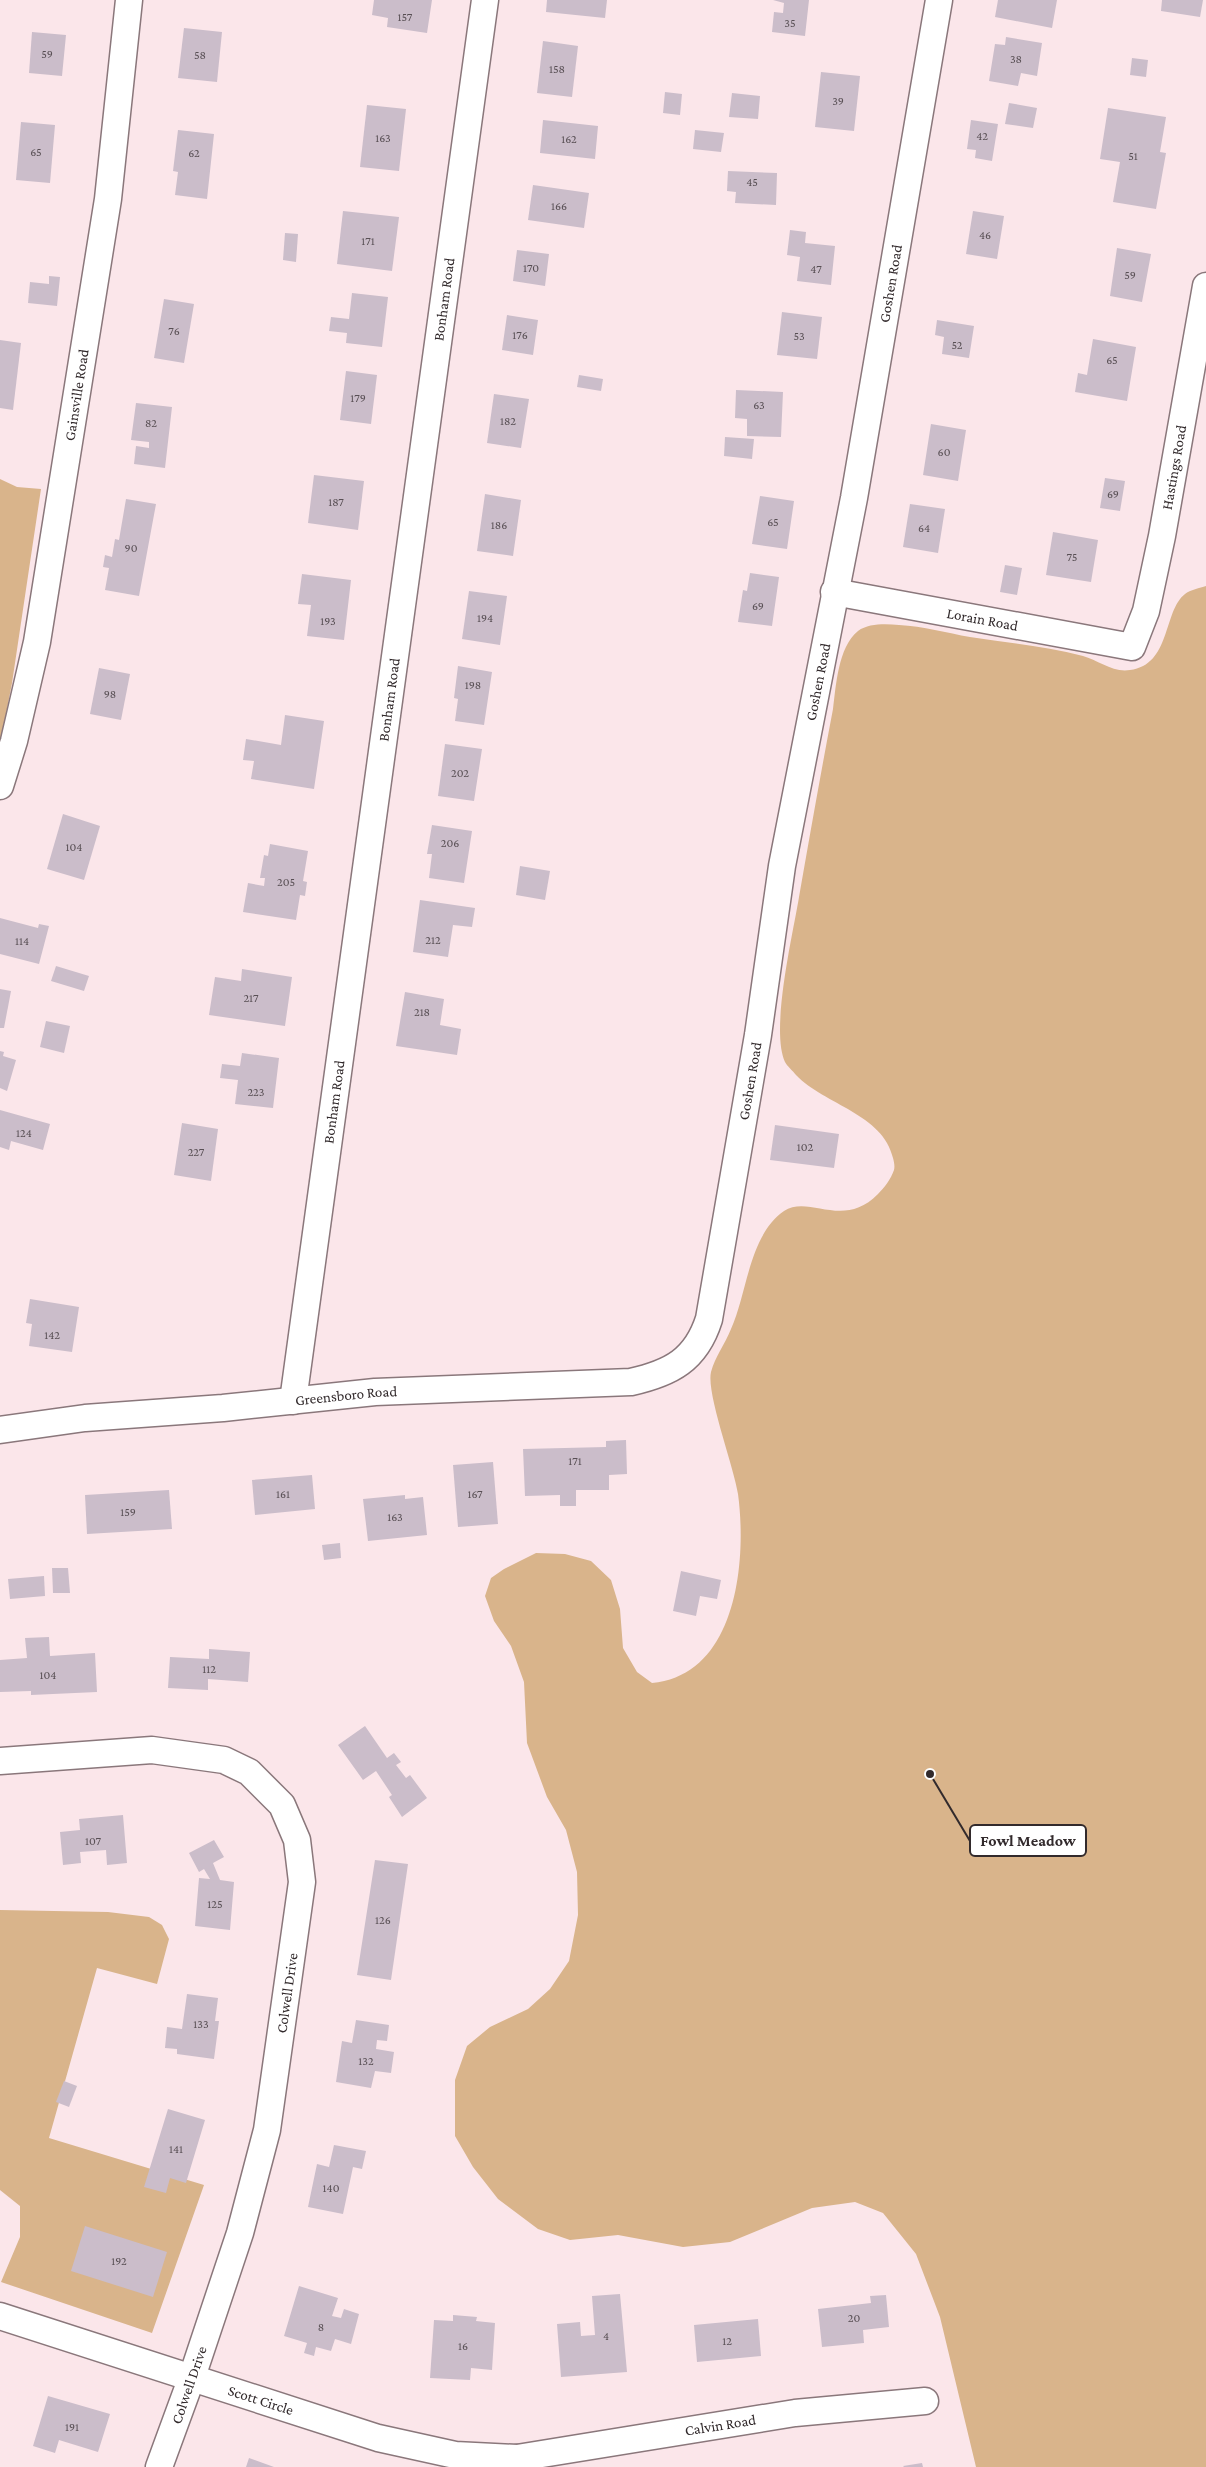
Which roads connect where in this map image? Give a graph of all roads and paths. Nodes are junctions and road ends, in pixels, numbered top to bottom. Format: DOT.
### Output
graph roads {
  1 [pos="129,0"];
  2 [pos="485,0"];
  3 [pos="938,0"];
  4 [pos="1206,286"];
  5 [pos="834,592"];
  6 [pos="1132,646"];
  7 [pos="0,786"];
  8 [pos="688,1358"];
  9 [pos="294,1401"];
  10 [pos="0,1430"];
  11 [pos="0,1761"];
  12 [pos="0,2316"];
  13 [pos="192,2377"];
  14 [pos="925,2401"];
  15 [pos="516,2462"];
  16 [pos="159,2467"];
  1 -- 7 [label="street, Gainsville Road"];
  2 -- 9 [label="street, Bonham Road"];
  3 -- 5 [label="street, Goshen Road"];
  4 -- 6 [label="street, Hastings Road"];
  5 -- 6 [label="street, Lorain Road"];
  5 -- 8 [label="street, Goshen Road"];
  8 -- 9 [label="street, Greensboro Road"];
  9 -- 10 [label="street, Greensboro Road"];
  11 -- 13 [label="street, Colwell Drive"];
  12 -- 13 [label="street, Scott Circle"];
  13 -- 15 [label="street, Scott Circle"];
  13 -- 16 [label="street, Colwell Drive"];
  14 -- 15 [label="street, Calvin Road"];
}
